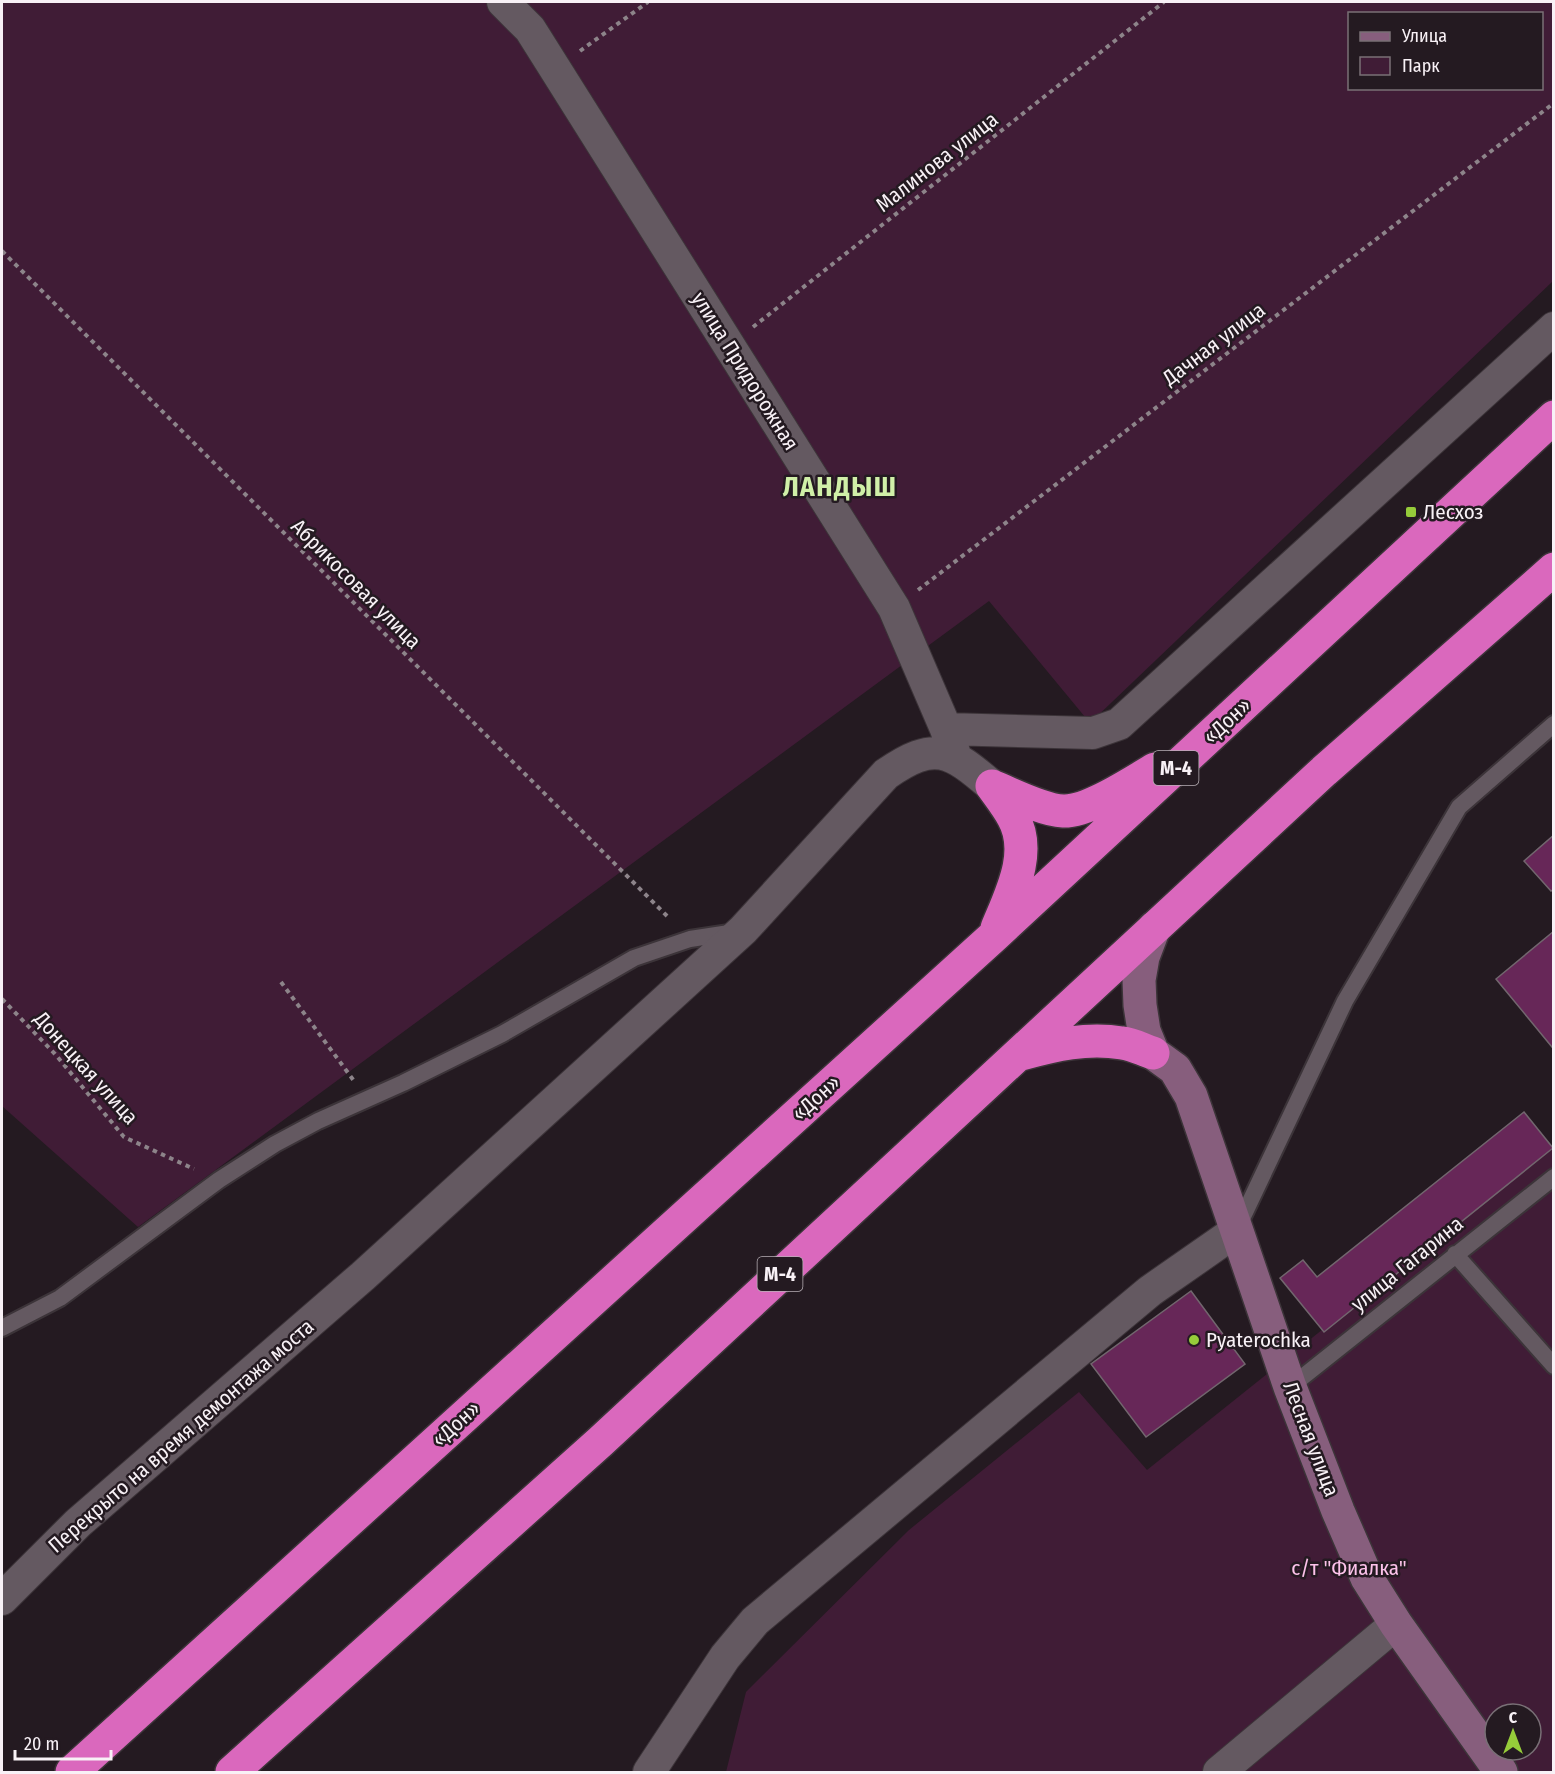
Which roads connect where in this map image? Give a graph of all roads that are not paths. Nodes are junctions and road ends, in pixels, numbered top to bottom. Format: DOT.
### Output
graph roads {
  1 [pos="503,2"];
  2 [pos="1554,328"];
  3 [pos="1554,417"];
  4 [pos="1554,569"];
  5 [pos="1554,724"];
  6 [pos="946,729"];
  7 [pos="1206,740"];
  8 [pos="956,758"];
  9 [pos="993,786"];
  10 [pos="1154,928"];
  11 [pos="743,930"];
  12 [pos="994,936"];
  13 [pos="1153,1053"];
  14 [pos="1016,1056"];
  15 [pos="1554,1178"];
  16 [pos="1236,1231"];
  17 [pos="1455,1254"];
  18 [pos="2,1328"];
  19 [pos="1554,1366"];
  20 [pos="1290,1387"];
  21 [pos="2,1599"];
  22 [pos="1396,1624"];
  23 [pos="72,1773"];
  24 [pos="232,1773"];
  25 [pos="649,1773"];
  26 [pos="1219,1773"];
  27 [pos="1501,1773"];
  1 -- 6 [label="street, улица Придорожная"];
  2 -- 6 [label="street"];
  3 -- 7 [label="highway, «Дон» / М-4"];
  4 -- 10 [label="highway, М-4"];
  5 -- 16 [label="lane"];
  6 -- 8 [label="street, улица Придорожная"];
  7 -- 9 [label="highway"];
  7 -- 12 [label="highway, «Дон» / М-4"];
  8 -- 9 [label="street"];
  8 -- 11 [label="street, Перекрыто на время демонтажа моста"];
  9 -- 12 [label="highway"];
  10 -- 13 [label="street"];
  10 -- 14 [label="highway, М-4"];
  11 -- 18 [label="lane"];
  11 -- 21 [label="street, Перекрыто на время демонтажа моста"];
  12 -- 23 [label="highway, «Дон» / М-4"];
  13 -- 14 [label="highway"];
  13 -- 16 [label="street, Лесная улица"];
  14 -- 24 [label="highway, М-4"];
  15 -- 17 [label="lane, улица Гагарина"];
  16 -- 20 [label="street, Лесная улица"];
  16 -- 25 [label="street"];
  17 -- 19 [label="lane"];
  17 -- 20 [label="lane, улица Гагарина"];
  20 -- 22 [label="street, Лесная улица"];
  22 -- 26 [label="street"];
  22 -- 27 [label="street, Лесная улица"];
}
